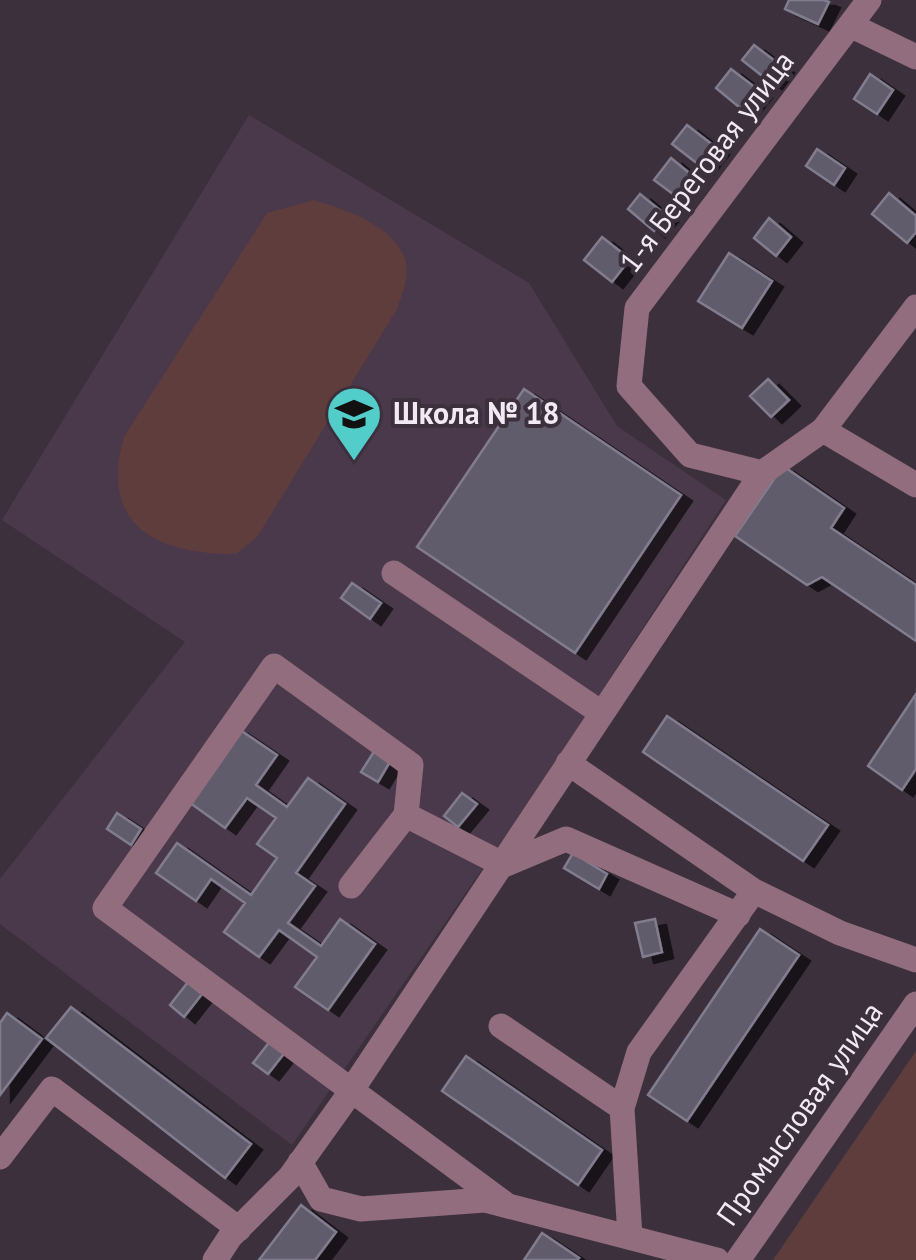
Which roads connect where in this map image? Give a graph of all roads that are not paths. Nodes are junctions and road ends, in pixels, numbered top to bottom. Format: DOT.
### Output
graph roads {
  1 [pos="869,0"];
  2 [pos="850,25"];
  3 [pos="916,57"];
  4 [pos="916,307"];
  5 [pos="823,430"];
  6 [pos="762,473"];
  7 [pos="916,485"];
  8 [pos="394,573"];
  9 [pos="600,712"];
  10 [pos="568,763"];
  11 [pos="406,815"];
  12 [pos="504,865"];
  13 [pos="351,886"];
  14 [pos="754,891"];
  15 [pos="738,915"];
  16 [pos="916,960"];
  17 [pos="916,1004"];
  18 [pos="502,1026"];
  19 [pos="352,1088"];
  20 [pos="622,1108"];
  21 [pos="0,1157"];
  22 [pos="300,1162"];
  23 [pos="508,1206"];
  24 [pos="239,1229"];
  25 [pos="630,1237"];
  26 [pos="216,1260"];
  27 [pos="717,1260"];
  28 [pos="738,1260"];
  1 -- 2 [label="street, 1-я Береговая улица"];
  2 -- 3 [label="street"];
  2 -- 6 [label="street, 1-я Береговая улица"];
  4 -- 5 [label="street"];
  5 -- 6 [label="street"];
  5 -- 7 [label="street"];
  6 -- 9 [label="street"];
  8 -- 9 [label="street"];
  9 -- 10 [label="street"];
  10 -- 12 [label="street"];
  10 -- 14 [label="street"];
  11 -- 12 [label="street"];
  11 -- 13 [label="street"];
  11 -- 19 [label="street"];
  12 -- 15 [label="street"];
  12 -- 19 [label="street"];
  14 -- 15 [label="street"];
  14 -- 16 [label="street"];
  15 -- 20 [label="street"];
  17 -- 28 [label="street, Промысловая улица"];
  18 -- 20 [label="street"];
  19 -- 22 [label="street"];
  19 -- 23 [label="street"];
  20 -- 25 [label="street"];
  21 -- 24 [label="street"];
  22 -- 23 [label="street"];
  22 -- 24 [label="street"];
  23 -- 25 [label="street"];
  24 -- 26 [label="street"];
  25 -- 27 [label="street"];
}
